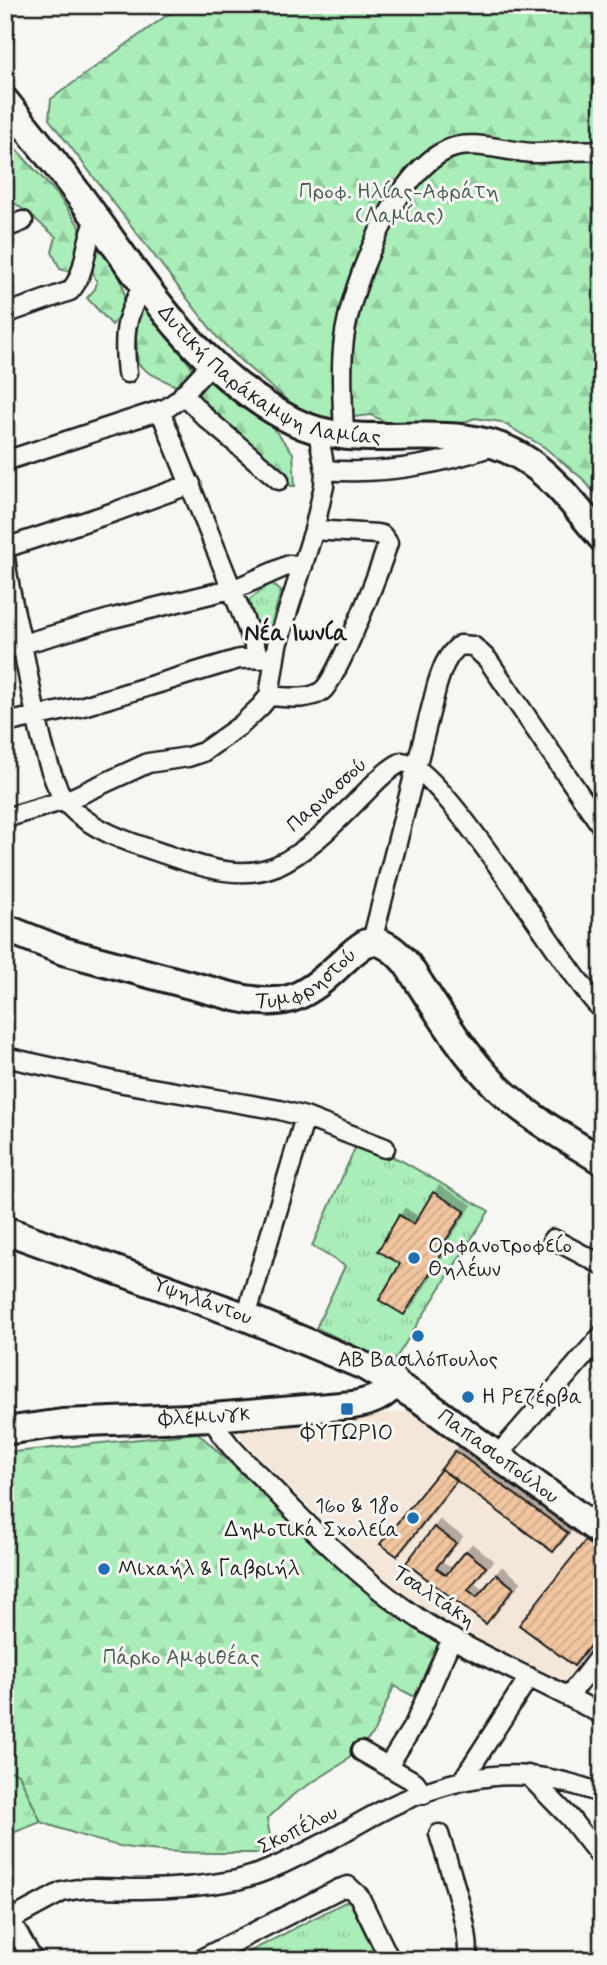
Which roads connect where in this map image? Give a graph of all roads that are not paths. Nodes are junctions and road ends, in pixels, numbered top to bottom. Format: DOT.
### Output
graph roads {
  1 [pos="5,101"];
  2 [pos="602,151"];
  3 [pos="97,220"];
  4 [pos="23,221"];
  5 [pos="5,228"];
  6 [pos="144,285"];
  7 [pos="5,314"];
  8 [pos="212,363"];
  9 [pos="127,373"];
  10 [pos="183,394"];
  11 [pos="160,410"];
  12 [pos="318,432"];
  13 [pos="344,435"];
  14 [pos="496,445"];
  15 [pos="5,461"];
  16 [pos="325,470"];
  17 [pos="279,481"];
  18 [pos="191,484"];
  19 [pos="314,530"];
  20 [pos="602,538"];
  21 [pos="5,548"];
  22 [pos="5,556"];
  23 [pos="303,565"];
  24 [pos="231,589"];
  25 [pos="14,646"];
  26 [pos="266,657"];
  27 [pos="269,696"];
  28 [pos="36,716"];
  29 [pos="5,723"];
  30 [pos="417,768"];
  31 [pos="64,801"];
  32 [pos="5,818"];
  33 [pos="602,827"];
  34 [pos="5,928"];
  35 [pos="372,941"];
  36 [pos="600,1004"];
  37 [pos="5,1057"];
  38 [pos="305,1117"];
  39 [pos="385,1148"];
  40 [pos="602,1161"];
  41 [pos="5,1230"];
  42 [pos="552,1239"];
  43 [pos="602,1265"];
  44 [pos="246,1317"];
  45 [pos="602,1335"];
  46 [pos="395,1382"];
  47 [pos="213,1417"];
  48 [pos="5,1431"];
  49 [pos="497,1456"];
  50 [pos="602,1533"];
  51 [pos="452,1638"];
  52 [pos="602,1653"];
  53 [pos="528,1677"];
  54 [pos="568,1697"];
  55 [pos="602,1715"];
  56 [pos="360,1751"];
  57 [pos="388,1766"];
  58 [pos="528,1775"];
  59 [pos="462,1781"];
  60 [pos="424,1794"];
  61 [pos="602,1794"];
  62 [pos="439,1834"];
  63 [pos="602,1858"];
  64 [pos="8,1915"];
  65 [pos="33,1960"];
  66 [pos="199,1960"];
  67 [pos="390,1960"];
  68 [pos="467,1960"];
  1 -- 3 [label="main road, Δυτική Παράκαμψη Λαμίας"];
  2 -- 13 [label="street"];
  3 -- 6 [label="main road, Δυτική Παράκαμψη Λαμίας"];
  3 -- 7 [label="street"];
  4 -- 5 [label="street"];
  6 -- 8 [label="main road, Δυτική Παράκαμψη Λαμίας"];
  6 -- 9 [label="street"];
  8 -- 10 [label="street"];
  8 -- 12 [label="main road, Δυτική Παράκαμψη Λαμίας"];
  10 -- 11 [label="street"];
  10 -- 17 [label="street"];
  11 -- 15 [label="street"];
  11 -- 18 [label="street"];
  12 -- 13 [label="main road, Δυτική Παράκαμψη Λαμίας"];
  12 -- 16 [label="street"];
  13 -- 14 [label="main road, Δυτική Παράκαμψη Λαμίας"];
  14 -- 16 [label="street"];
  14 -- 20 [label="main road, Δυτική Παράκαμψη Λαμίας"];
  16 -- 19 [label="street"];
  18 -- 21 [label="street"];
  18 -- 24 [label="street"];
  19 -- 23 [label="street"];
  19 -- 27 [label="street"];
  22 -- 25 [label="street, Παρνασσού"];
  23 -- 24 [label="street"];
  23 -- 26 [label="street"];
  24 -- 25 [label="street"];
  24 -- 26 [label="street"];
  25 -- 28 [label="street, Παρνασσού"];
  26 -- 27 [label="street"];
  26 -- 28 [label="street"];
  27 -- 31 [label="street"];
  28 -- 29 [label="street"];
  28 -- 31 [label="street, Παρνασσού"];
  30 -- 31 [label="street, Παρνασσού"];
  30 -- 33 [label="street"];
  30 -- 35 [label="street"];
  30 -- 36 [label="street"];
  31 -- 32 [label="street"];
  34 -- 35 [label="main road, Τυμφρηστού"];
  35 -- 40 [label="main road, Τυμφρηστού"];
  37 -- 38 [label="street"];
  38 -- 39 [label="street"];
  38 -- 44 [label="street"];
  41 -- 44 [label="main road, Υψηλάντου"];
  42 -- 43 [label="street"];
  44 -- 46 [label="main road, Υψηλάντου"];
  45 -- 49 [label="street"];
  46 -- 47 [label="main road, Φλέμινγκ"];
  46 -- 49 [label="main road, Παπασιοπούλου"];
  47 -- 48 [label="main road, Φλέμινγκ"];
  47 -- 51 [label="street, Τσαλτάκη"];
  49 -- 50 [label="main road, Παπασιοπούλου"];
  51 -- 53 [label="street, Τσαλτάκη"];
  51 -- 57 [label="street"];
  52 -- 54 [label="street"];
  53 -- 54 [label="street, Τσαλτάκη"];
  53 -- 59 [label="street"];
  54 -- 55 [label="street, Τσαλτάκη"];
  56 -- 57 [label="street"];
  57 -- 60 [label="street"];
  58 -- 59 [label="street, Σκοπέλου"];
  58 -- 61 [label="street, Σκοπέλου"];
  58 -- 63 [label="street"];
  59 -- 60 [label="street, Σκοπέλου"];
  60 -- 64 [label="street, Σκοπέλου"];
  62 -- 68 [label="street"];
  64 -- 65 [label="street"];
  66 -- 67 [label="street"];
}
